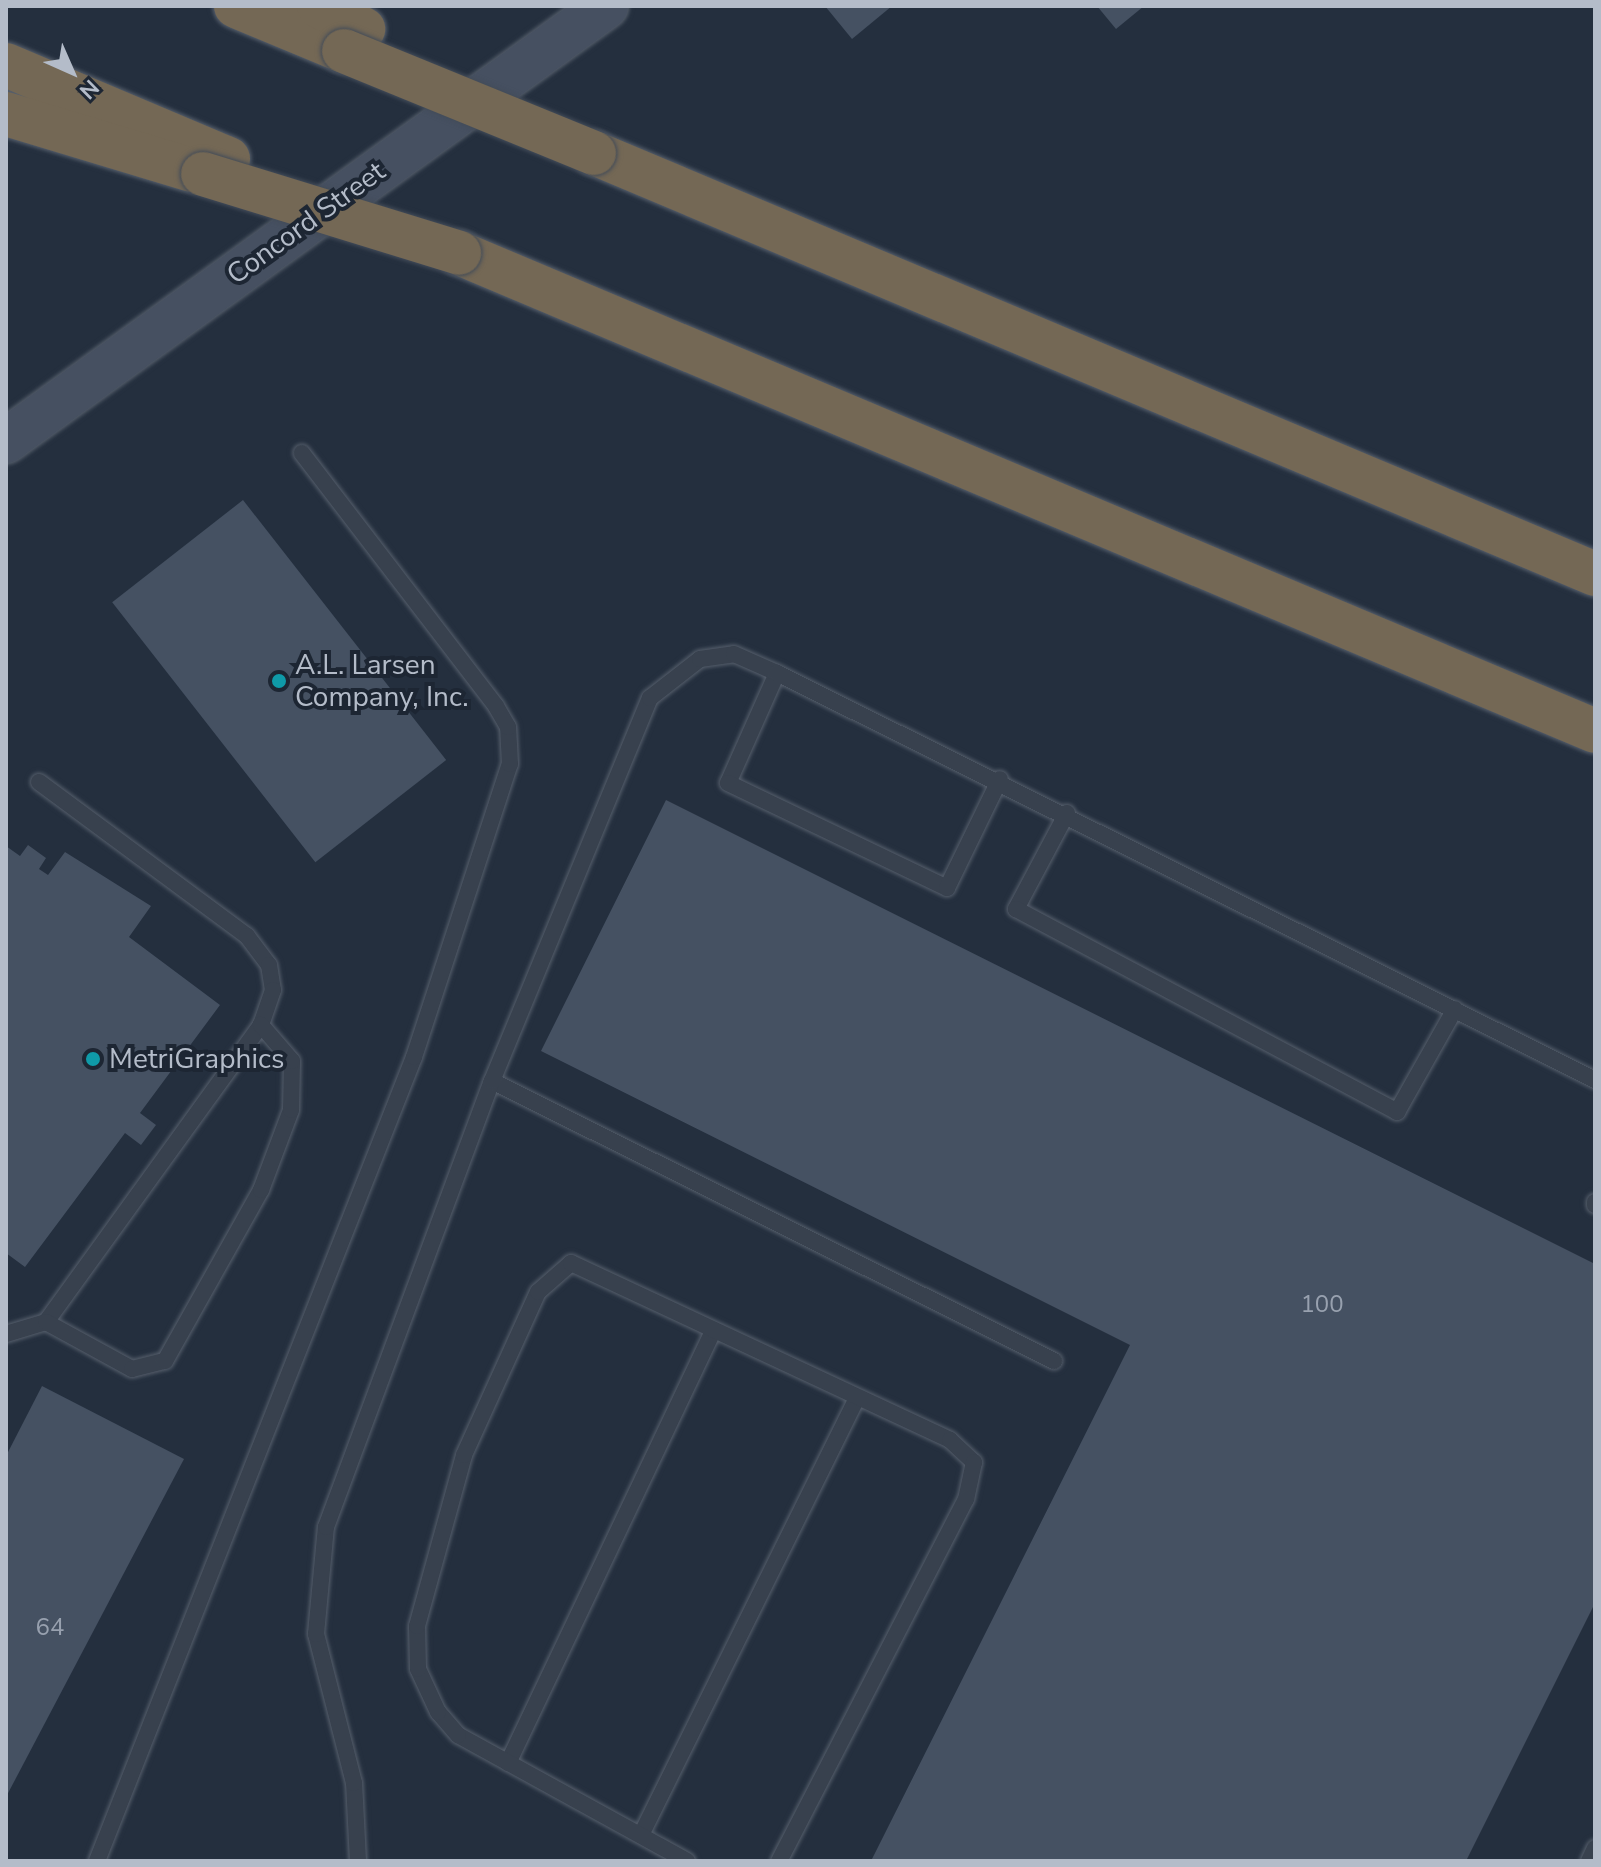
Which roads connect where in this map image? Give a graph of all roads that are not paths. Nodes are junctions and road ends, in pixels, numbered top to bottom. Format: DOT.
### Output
graph roads {
  1 [pos="236,6"];
  2 [pos="319,6"];
  3 [pos="606,6"];
  4 [pos="353,40"];
  5 [pos="6,65"];
  6 [pos="6,114"];
  7 [pos="216,166"];
  8 [pos="6,441"];
  9 [pos="302,453"];
  10 [pos="1595,574"];
  11 [pos="777,673"];
  12 [pos="1595,731"];
  13 [pos="1000,779"];
  14 [pos="39,782"];
  15 [pos="1067,813"];
  16 [pos="1455,1009"];
  17 [pos="261,1025"];
  18 [pos="1595,1080"];
  19 [pos="492,1081"];
  20 [pos="46,1322"];
  21 [pos="7,1330"];
  22 [pos="713,1331"];
  23 [pos="1054,1361"];
  24 [pos="857,1397"];
  25 [pos="508,1763"];
  26 [pos="641,1835"];
  27 [pos="1595,1848"];
  28 [pos="97,1861"];
  29 [pos="358,1861"];
  30 [pos="687,1861"];
  31 [pos="779,1861"];
  32 [pos="1589,1861"];
  1 -- 4 [label="highway"];
  2 -- 4 [label="highway"];
  3 -- 8 [label="street, Concord Street"];
  4 -- 10 [label="highway, bridge"];
  5 -- 7 [label="highway"];
  6 -- 7 [label="highway"];
  7 -- 12 [label="highway, bridge"];
  9 -- 28 [label="lane"];
  11 -- 13 [label="lane"];
  11 -- 13 [label="lane"];
  11 -- 19 [label="lane"];
  13 -- 15 [label="lane"];
  14 -- 17 [label="lane"];
  15 -- 16 [label="lane"];
  15 -- 16 [label="lane"];
  16 -- 18 [label="lane"];
  17 -- 20 [label="lane"];
  17 -- 20 [label="lane"];
  19 -- 23 [label="lane"];
  19 -- 29 [label="lane"];
  20 -- 21 [label="lane"];
  22 -- 24 [label="lane"];
  22 -- 25 [label="lane"];
  22 -- 25 [label="lane"];
  24 -- 26 [label="lane"];
  24 -- 31 [label="lane"];
  25 -- 26 [label="lane"];
  26 -- 30 [label="lane"];
  27 -- 32 [label="lane"];
}
